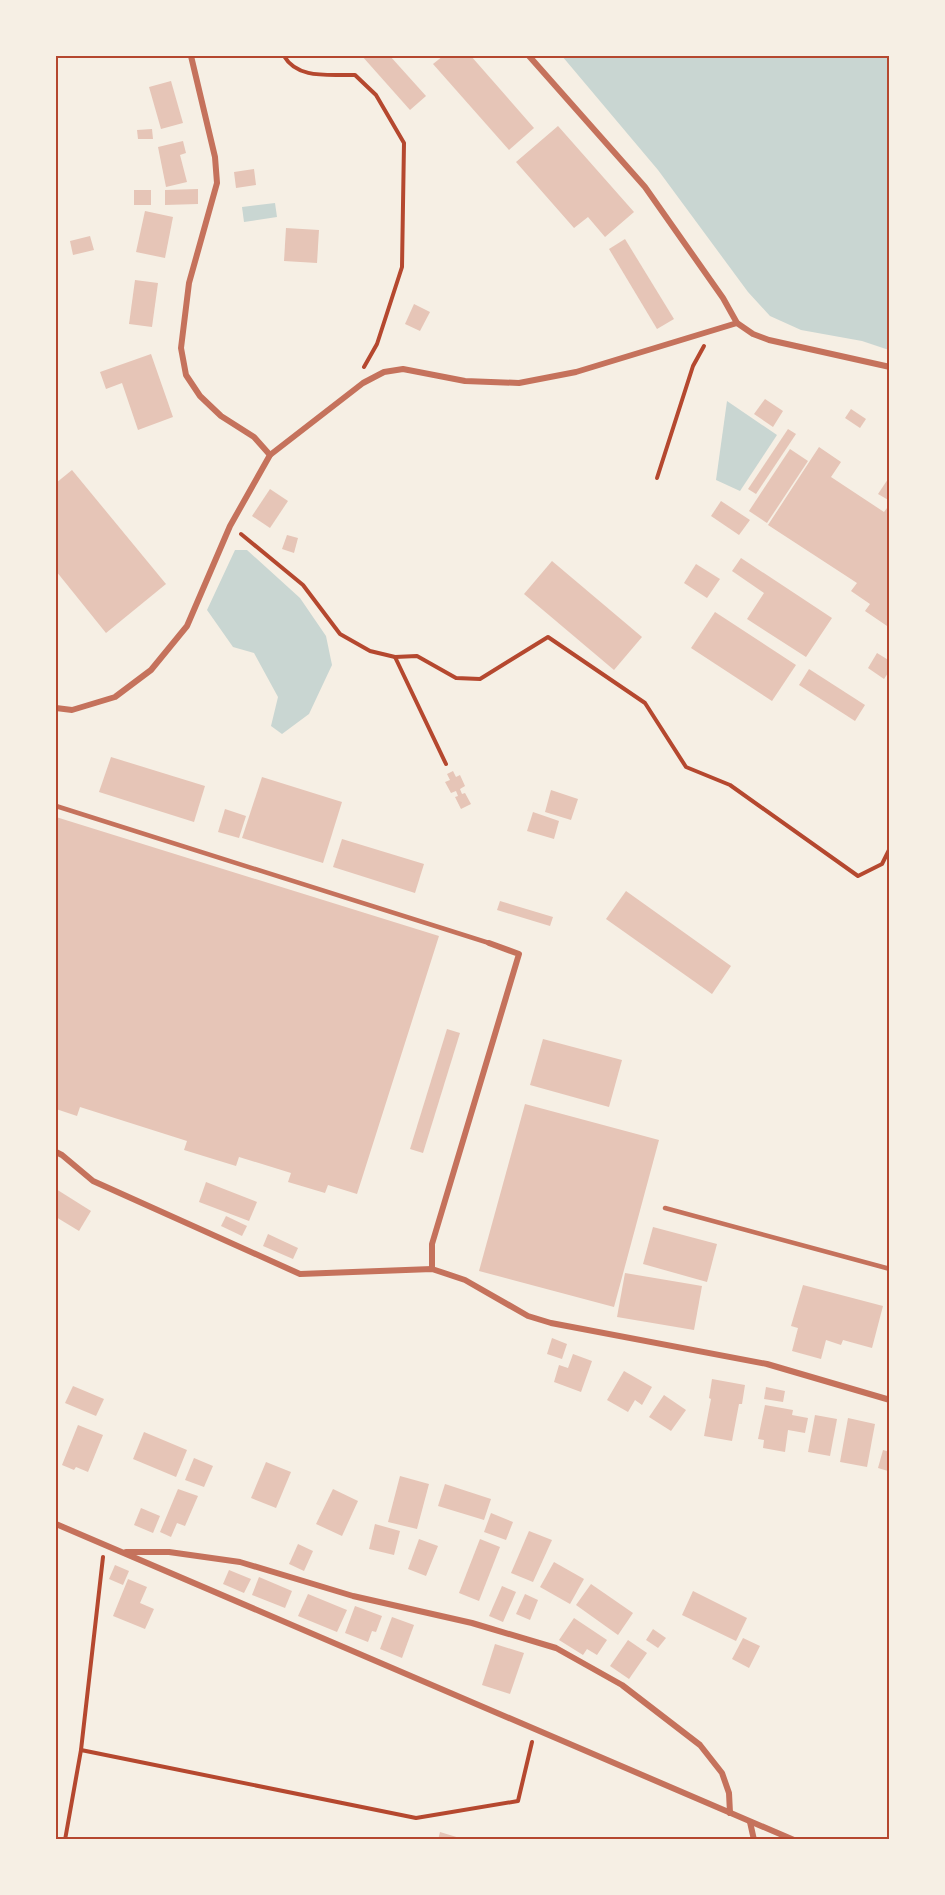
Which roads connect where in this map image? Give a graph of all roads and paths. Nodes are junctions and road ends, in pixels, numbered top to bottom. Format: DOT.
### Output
graph roads {
  1 [pos="191,56"];
  2 [pos="284,56"];
  3 [pos="529,56"];
  4 [pos="737,323"];
  5 [pos="713,330"];
  6 [pos="890,367"];
  7 [pos="363,383"];
  8 [pos="270,455"];
  9 [pos="657,478"];
  10 [pos="230,526"];
  11 [pos="395,657"];
  12 [pos="56,708"];
  13 [pos="446,764"];
  14 [pos="56,806"];
  15 [pos="890,848"];
  16 [pos="489,943"];
  17 [pos="56,1152"];
  18 [pos="665,1208"];
  19 [pos="432,1269"];
  20 [pos="890,1269"];
  21 [pos="890,1400"];
  22 [pos="56,1524"];
  23 [pos="105,1545"];
  24 [pos="122,1552"];
  25 [pos="535,1730"];
  26 [pos="81,1750"];
  27 [pos="730,1813"];
  28 [pos="750,1822"];
  29 [pos="65,1839"];
  30 [pos="754,1839"];
  31 [pos="794,1839"];
  1 -- 8 [label="street"];
  2 -- 7 [label="path"];
  3 -- 4 [label="street"];
  4 -- 5 [label="street"];
  4 -- 6 [label="street"];
  5 -- 7 [label="street"];
  5 -- 9 [label="path"];
  7 -- 8 [label="street"];
  8 -- 10 [label="street"];
  10 -- 11 [label="path"];
  10 -- 12 [label="street"];
  11 -- 13 [label="path"];
  11 -- 15 [label="path"];
  14 -- 16 [label="lane"];
  16 -- 19 [label="street"];
  17 -- 19 [label="street"];
  18 -- 20 [label="lane"];
  19 -- 21 [label="street"];
  22 -- 23 [label="street"];
  23 -- 24 [label="street"];
  23 -- 26 [label="path"];
  24 -- 25 [label="street"];
  24 -- 27 [label="street"];
  25 -- 26 [label="path"];
  25 -- 27 [label="street"];
  26 -- 29 [label="path"];
  27 -- 28 [label="street"];
  28 -- 30 [label="street"];
  28 -- 31 [label="street"];
}
